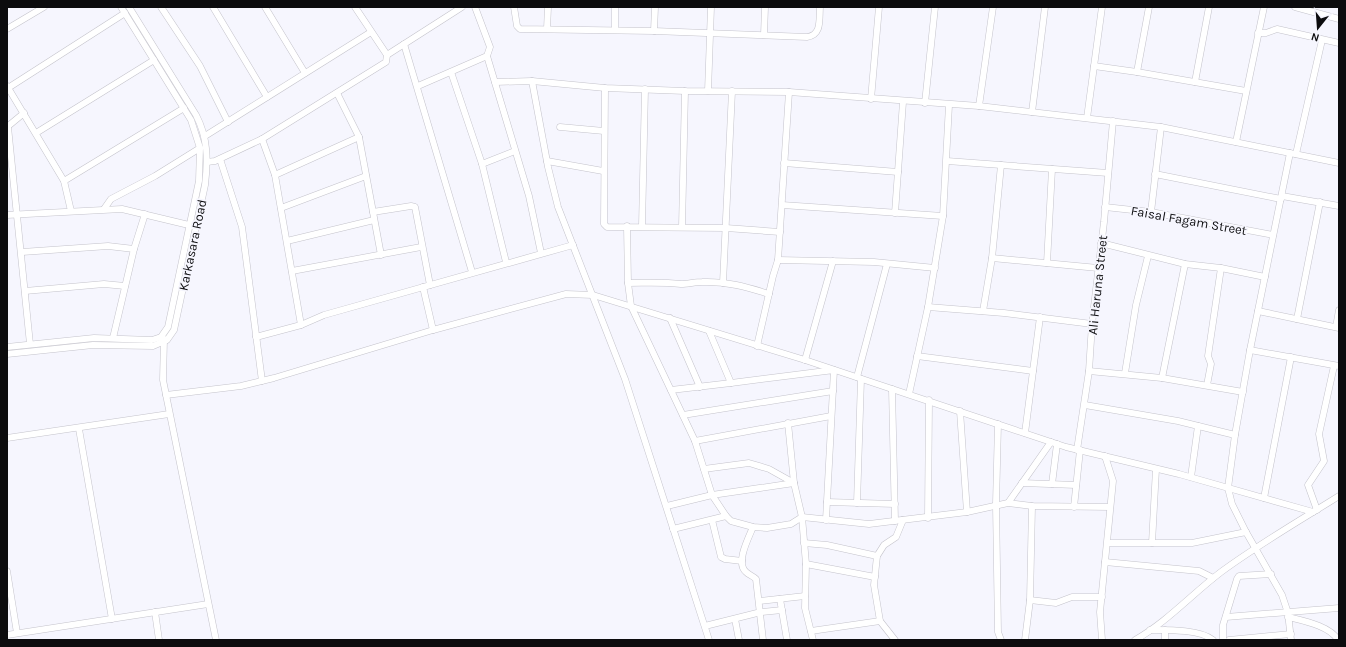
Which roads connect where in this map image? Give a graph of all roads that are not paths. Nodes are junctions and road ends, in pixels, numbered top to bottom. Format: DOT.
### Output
graph roads {
  1 [pos="44,7"];
  2 [pos="121,7"];
  3 [pos="129,7"];
  4 [pos="162,7"];
  5 [pos="213,7"];
  6 [pos="266,7"];
  7 [pos="355,7"];
  8 [pos="462,7"];
  9 [pos="475,7"];
  10 [pos="514,7"];
  11 [pos="548,7"];
  12 [pos="615,7"];
  13 [pos="655,7"];
  14 [pos="711,7"];
  15 [pos="766,7"];
  16 [pos="820,7"];
  17 [pos="879,7"];
  18 [pos="935,7"];
  19 [pos="993,7"];
  20 [pos="1045,7"];
  21 [pos="1102,7"];
  22 [pos="1149,7"];
  23 [pos="1209,7"];
  24 [pos="1264,7"];
  25 [pos="1295,7"];
  26 [pos="125,13"];
  27 [pos="1339,19"];
  28 [pos="7,29"];
  29 [pos="547,29"];
  30 [pos="614,30"];
  31 [pos="654,31"];
  32 [pos="372,32"];
  33 [pos="710,33"];
  34 [pos="1258,33"];
  35 [pos="764,35"];
  36 [pos="1322,40"];
  37 [pos="1339,43"];
  38 [pos="404,44"];
  39 [pos="386,55"];
  40 [pos="487,56"];
  41 [pos="154,60"];
  42 [pos="1094,66"];
  43 [pos="451,72"];
  44 [pos="1137,72"];
  45 [pos="305,73"];
  46 [pos="532,81"];
  47 [pos="495,82"];
  48 [pos="1194,82"];
  49 [pos="418,86"];
  50 [pos="8,87"];
  51 [pos="604,88"];
  52 [pos="645,89"];
  53 [pos="686,91"];
  54 [pos="708,91"];
  55 [pos="732,91"];
  56 [pos="1246,91"];
  57 [pos="789,92"];
  58 [pos="337,93"];
  59 [pos="267,97"];
  60 [pos="871,99"];
  61 [pos="903,102"];
  62 [pos="925,103"];
  63 [pos="949,105"];
  64 [pos="979,106"];
  65 [pos="184,108"];
  66 [pos="1032,112"];
  67 [pos="24,114"];
  68 [pos="1087,118"];
  69 [pos="1113,121"];
  70 [pos="228,122"];
  71 [pos="8,127"];
  72 [pos="560,127"];
  73 [pos="1161,127"];
  74 [pos="604,131"];
  75 [pos="36,133"];
  76 [pos="205,136"];
  77 [pos="359,137"];
  78 [pos="262,139"];
  79 [pos="1236,142"];
  80 [pos="200,148"];
  81 [pos="515,151"];
  82 [pos="1293,153"];
  83 [pos="220,159"];
  84 [pos="547,161"];
  85 [pos="947,161"];
  86 [pos="207,162"];
  87 [pos="784,163"];
  88 [pos="1339,163"];
  89 [pos="482,164"];
  90 [pos="1000,165"];
  91 [pos="1052,169"];
  92 [pos="604,171"];
  93 [pos="898,172"];
  94 [pos="1108,173"];
  95 [pos="1155,174"];
  96 [pos="275,175"];
  97 [pos="366,176"];
  98 [pos="64,181"];
  99 [pos="1282,197"];
  100 [pos="1320,202"];
  101 [pos="782,205"];
  102 [pos="1105,206"];
  103 [pos="1339,206"];
  104 [pos="281,208"];
  105 [pos="104,209"];
  106 [pos="71,211"];
  107 [pos="373,212"];
  108 [pos="1151,212"];
  109 [pos="895,213"];
  110 [pos="17,214"];
  111 [pos="145,214"];
  112 [pos="7,216"];
  113 [pos="943,216"];
  114 [pos="374,220"];
  115 [pos="193,226"];
  116 [pos="627,226"];
  117 [pos="642,226"];
  118 [pos="682,227"];
  119 [pos="726,228"];
  120 [pos="780,232"];
  121 [pos="1273,235"];
  122 [pos="287,241"];
  123 [pos="1101,243"];
  124 [pos="573,245"];
  125 [pos="421,247"];
  126 [pos="134,249"];
  127 [pos="22,252"];
  128 [pos="541,253"];
  129 [pos="380,254"];
  130 [pos="1148,256"];
  131 [pos="992,258"];
  132 [pos="778,260"];
  133 [pos="833,261"];
  134 [pos="506,262"];
  135 [pos="1047,263"];
  136 [pos="887,264"];
  137 [pos="1185,264"];
  138 [pos="935,268"];
  139 [pos="1098,268"];
  140 [pos="1221,268"];
  141 [pos="292,271"];
  142 [pos="472,272"];
  143 [pos="1265,277"];
  144 [pos="628,283"];
  145 [pos="723,283"];
  146 [pos="430,285"];
  147 [pos="125,286"];
  148 [pos="423,287"];
  149 [pos="25,291"];
  150 [pos="769,294"];
  151 [pos="593,295"];
  152 [pos="631,306"];
  153 [pos="928,307"];
  154 [pos="1339,310"];
  155 [pos="1258,311"];
  156 [pos="983,312"];
  157 [pos="1040,317"];
  158 [pos="670,318"];
  159 [pos="1297,319"];
  160 [pos="302,324"];
  161 [pos="1092,324"];
  162 [pos="1337,327"];
  163 [pos="433,330"];
  164 [pos="709,331"];
  165 [pos="164,334"];
  166 [pos="256,337"];
  167 [pos="113,338"];
  168 [pos="164,342"];
  169 [pos="30,344"];
  170 [pos="757,346"];
  171 [pos="7,347"];
  172 [pos="1250,350"];
  173 [pos="7,354"];
  174 [pos="917,356"];
  175 [pos="1291,357"];
  176 [pos="805,360"];
  177 [pos="1337,366"];
  178 [pos="834,370"];
  179 [pos="1033,371"];
  180 [pos="1089,371"];
  181 [pos="1125,373"];
  182 [pos="859,378"];
  183 [pos="1162,378"];
  184 [pos="262,381"];
  185 [pos="731,383"];
  186 [pos="1207,385"];
  187 [pos="700,387"];
  188 [pos="892,389"];
  189 [pos="671,390"];
  190 [pos="833,391"];
  191 [pos="1243,392"];
  192 [pos="909,394"];
  193 [pos="166,395"];
  194 [pos="929,400"];
  195 [pos="1085,405"];
  196 [pos="960,411"];
  197 [pos="170,414"];
  198 [pos="683,415"];
  199 [pos="831,416"];
  200 [pos="788,423"];
  201 [pos="998,424"];
  202 [pos="1198,426"];
  203 [pos="80,429"];
  204 [pos="1025,433"];
  205 [pos="1235,435"];
  206 [pos="7,438"];
  207 [pos="695,441"];
  208 [pos="1054,443"];
  209 [pos="1079,450"];
  210 [pos="1105,456"];
  211 [pos="1156,468"];
  212 [pos="704,469"];
  213 [pos="1191,477"];
  214 [pos="794,483"];
  215 [pos="1022,483"];
  216 [pos="1052,484"];
  217 [pos="1076,485"];
  218 [pos="1228,488"];
  219 [pos="712,496"];
  220 [pos="1339,496"];
  221 [pos="1264,498"];
  222 [pos="827,502"];
  223 [pos="857,503"];
  224 [pos="1008,503"];
  225 [pos="895,504"];
  226 [pos="996,504"];
  227 [pos="667,506"];
  228 [pos="1032,506"];
  229 [pos="1074,507"];
  230 [pos="1110,507"];
  231 [pos="1315,511"];
  232 [pos="967,512"];
  233 [pos="726,516"];
  234 [pos="802,517"];
  235 [pos="928,518"];
  236 [pos="712,520"];
  237 [pos="826,520"];
  238 [pos="903,520"];
  239 [pos="895,521"];
  240 [pos="753,527"];
  241 [pos="672,529"];
  242 [pos="1246,532"];
  243 [pos="804,543"];
  244 [pos="1108,543"];
  245 [pos="1152,543"];
  246 [pos="1255,547"];
  247 [pos="877,556"];
  248 [pos="742,562"];
  249 [pos="1106,562"];
  250 [pos="806,564"];
  251 [pos="7,571"];
  252 [pos="1271,574"];
  253 [pos="875,577"];
  254 [pos="1213,578"];
  255 [pos="805,596"];
  256 [pos="1102,597"];
  257 [pos="780,599"];
  258 [pos="1030,600"];
  259 [pos="759,601"];
  260 [pos="208,604"];
  261 [pos="1339,608"];
  262 [pos="782,610"];
  263 [pos="155,612"];
  264 [pos="761,612"];
  265 [pos="1288,615"];
  266 [pos="1226,617"];
  267 [pos="112,619"];
  268 [pos="735,619"];
  269 [pos="880,621"];
  270 [pos="704,626"];
  271 [pos="1150,630"];
  272 [pos="1164,630"];
  273 [pos="811,631"];
  274 [pos="17,633"];
  275 [pos="7,634"];
  276 [pos="1291,637"];
  277 [pos="159,640"];
  278 [pos="216,640"];
  279 [pos="708,640"];
  280 [pos="739,640"];
  281 [pos="763,640"];
  282 [pos="787,640"];
  283 [pos="813,640"];
  284 [pos="895,640"];
  285 [pos="1001,640"];
  286 [pos="1025,640"];
  287 [pos="1102,640"];
  288 [pos="1135,640"];
  289 [pos="1165,640"];
  290 [pos="1213,640"];
  291 [pos="1223,640"];
  292 [pos="1229,640"];
  293 [pos="1338,640"];
  1 -- 28 [label="street"];
  2 -- 26 [label="street, Karkasara Road"];
  3 -- 76 [label="street, Karkasara Road"];
  4 -- 70 [label="street"];
  5 -- 59 [label="street"];
  6 -- 45 [label="street"];
  7 -- 32 [label="street"];
  8 -- 38 [label="street"];
  9 -- 40 [label="street"];
  10 -- 29 [label="street"];
  11 -- 29 [label="street"];
  12 -- 30 [label="street"];
  13 -- 31 [label="street"];
  14 -- 33 [label="street"];
  15 -- 35 [label="street"];
  16 -- 35 [label="street"];
  17 -- 60 [label="street"];
  18 -- 62 [label="street"];
  19 -- 64 [label="street"];
  20 -- 66 [label="street"];
  21 -- 42 [label="street"];
  22 -- 44 [label="street"];
  23 -- 48 [label="street"];
  24 -- 34 [label="street"];
  25 -- 27 [label="street"];
  26 -- 41 [label="street, Karkasara Road"];
  26 -- 50 [label="street"];
  29 -- 30 [label="street"];
  30 -- 31 [label="street"];
  31 -- 33 [label="street"];
  32 -- 39 [label="street"];
  32 -- 45 [label="street"];
  33 -- 35 [label="street"];
  33 -- 54 [label="street"];
  34 -- 36 [label="street"];
  34 -- 56 [label="street"];
  36 -- 37 [label="street"];
  36 -- 82 [label="street"];
  38 -- 39 [label="street"];
  38 -- 49 [label="street"];
  39 -- 58 [label="street"];
  40 -- 43 [label="street"];
  40 -- 47 [label="street"];
  41 -- 65 [label="street, Karkasara Road"];
  41 -- 75 [label="street"];
  42 -- 44 [label="street"];
  42 -- 68 [label="street"];
  43 -- 49 [label="street"];
  43 -- 89 [label="street"];
  44 -- 48 [label="street"];
  45 -- 59 [label="street"];
  46 -- 47 [label="street"];
  46 -- 51 [label="street"];
  46 -- 84 [label="street"];
  47 -- 81 [label="street"];
  48 -- 56 [label="street"];
  49 -- 142 [label="street"];
  50 -- 67 [label="street"];
  51 -- 52 [label="street"];
  51 -- 74 [label="street"];
  52 -- 53 [label="street"];
  52 -- 117 [label="street"];
  53 -- 54 [label="street"];
  53 -- 118 [label="street"];
  54 -- 55 [label="street"];
  55 -- 57 [label="street"];
  55 -- 119 [label="street"];
  56 -- 79 [label="street"];
  57 -- 60 [label="street"];
  57 -- 87 [label="street"];
  58 -- 77 [label="street"];
  58 -- 78 [label="street"];
  59 -- 70 [label="street"];
  60 -- 61 [label="street"];
  61 -- 62 [label="street"];
  61 -- 93 [label="street"];
  62 -- 63 [label="street"];
  63 -- 64 [label="street"];
  63 -- 85 [label="street"];
  64 -- 66 [label="street"];
  65 -- 80 [label="street, Karkasara Road"];
  65 -- 98 [label="street"];
  66 -- 68 [label="street"];
  67 -- 71 [label="street"];
  67 -- 75 [label="street"];
  68 -- 69 [label="street"];
  69 -- 73 [label="street"];
  69 -- 94 [label="street, Ali Haruna Street"];
  70 -- 76 [label="street"];
  71 -- 110 [label="street"];
  72 -- 74 [label="street"];
  73 -- 79 [label="street"];
  73 -- 95 [label="street"];
  74 -- 92 [label="street"];
  75 -- 98 [label="street"];
  76 -- 86 [label="street, Karkasara Road"];
  77 -- 96 [label="street"];
  77 -- 97 [label="street"];
  78 -- 83 [label="street"];
  78 -- 96 [label="street"];
  79 -- 82 [label="street"];
  80 -- 105 [label="street"];
  80 -- 115 [label="street, Karkasara Road"];
  81 -- 89 [label="street"];
  81 -- 128 [label="street"];
  82 -- 88 [label="street"];
  82 -- 99 [label="street"];
  83 -- 86 [label="street"];
  83 -- 166 [label="street"];
  84 -- 92 [label="street"];
  84 -- 124 [label="street"];
  85 -- 90 [label="street"];
  85 -- 113 [label="street"];
  86 -- 115 [label="street, Karkasara Road"];
  87 -- 93 [label="street"];
  87 -- 101 [label="street"];
  89 -- 134 [label="street"];
  90 -- 91 [label="street"];
  90 -- 131 [label="street"];
  91 -- 94 [label="street"];
  91 -- 135 [label="street"];
  92 -- 116 [label="street"];
  93 -- 109 [label="street"];
  94 -- 102 [label="street, Ali Haruna Street"];
  95 -- 99 [label="street"];
  95 -- 108 [label="street"];
  96 -- 104 [label="street"];
  97 -- 104 [label="street"];
  97 -- 107 [label="street"];
  98 -- 106 [label="street"];
  99 -- 100 [label="street"];
  99 -- 121 [label="street"];
  100 -- 103 [label="street"];
  100 -- 159 [label="street"];
  101 -- 109 [label="street"];
  101 -- 120 [label="street"];
  102 -- 108 [label="street, Faisal Fagam Street"];
  102 -- 123 [label="street, Ali Haruna Street"];
  104 -- 122 [label="street"];
  105 -- 106 [label="street"];
  105 -- 111 [label="street"];
  106 -- 110 [label="street"];
  107 -- 114 [label="street"];
  107 -- 125 [label="street"];
  108 -- 121 [label="street, Faisal Fagam Street"];
  109 -- 113 [label="street"];
  110 -- 112 [label="street"];
  110 -- 127 [label="street"];
  111 -- 115 [label="street"];
  111 -- 126 [label="street"];
  113 -- 138 [label="street"];
  114 -- 122 [label="street"];
  114 -- 129 [label="street"];
  115 -- 165 [label="street, Karkasara Road"];
  115 -- 168 [label="street, Karkasara Road"];
  116 -- 117 [label="street"];
  116 -- 144 [label="street"];
  117 -- 118 [label="street"];
  118 -- 119 [label="street"];
  119 -- 120 [label="street"];
  119 -- 145 [label="street"];
  120 -- 132 [label="street"];
  121 -- 143 [label="street"];
  122 -- 141 [label="street"];
  123 -- 130 [label="street"];
  123 -- 139 [label="street, Ali Haruna Street"];
  124 -- 128 [label="street"];
  124 -- 151 [label="street"];
  125 -- 129 [label="street"];
  125 -- 146 [label="street"];
  126 -- 127 [label="street"];
  126 -- 147 [label="street"];
  127 -- 149 [label="street"];
  128 -- 134 [label="street"];
  129 -- 141 [label="street"];
  130 -- 137 [label="street"];
  130 -- 181 [label="street"];
  131 -- 135 [label="street"];
  131 -- 156 [label="street"];
  132 -- 133 [label="street"];
  132 -- 150 [label="street"];
  133 -- 136 [label="street"];
  133 -- 176 [label="street"];
  134 -- 142 [label="street"];
  135 -- 139 [label="street"];
  136 -- 138 [label="street"];
  136 -- 182 [label="street"];
  137 -- 140 [label="street"];
  137 -- 183 [label="street"];
  138 -- 153 [label="street"];
  139 -- 161 [label="street, Ali Haruna Street"];
  140 -- 143 [label="street"];
  140 -- 186 [label="street"];
  141 -- 160 [label="street"];
  142 -- 146 [label="street"];
  143 -- 155 [label="street"];
  144 -- 145 [label="street"];
  144 -- 152 [label="street"];
  145 -- 150 [label="street"];
  146 -- 148 [label="street"];
  147 -- 149 [label="street"];
  147 -- 167 [label="street"];
  148 -- 160 [label="street"];
  148 -- 163 [label="street"];
  149 -- 169 [label="street"];
  150 -- 170 [label="street"];
  151 -- 152 [label="street"];
  151 -- 163 [label="street"];
  151 -- 227 [label="street"];
  152 -- 158 [label="street"];
  152 -- 189 [label="street"];
  153 -- 156 [label="street"];
  153 -- 174 [label="street"];
  154 -- 162 [label="street"];
  155 -- 159 [label="street"];
  155 -- 172 [label="street"];
  156 -- 157 [label="street"];
  157 -- 161 [label="street"];
  157 -- 179 [label="street"];
  158 -- 164 [label="street"];
  158 -- 187 [label="street"];
  159 -- 162 [label="street"];
  160 -- 166 [label="street"];
  161 -- 180 [label="street, Ali Haruna Street"];
  163 -- 184 [label="street"];
  164 -- 170 [label="street"];
  164 -- 185 [label="street"];
  165 -- 167 [label="street"];
  165 -- 168 [label="street, Karkasara Road"];
  166 -- 184 [label="street"];
  167 -- 169 [label="street"];
  168 -- 173 [label="street"];
  168 -- 193 [label="street, Karkasara Road"];
  169 -- 171 [label="street"];
  170 -- 176 [label="street"];
  172 -- 175 [label="street"];
  172 -- 191 [label="street"];
  174 -- 179 [label="street"];
  174 -- 192 [label="street"];
  175 -- 177 [label="street"];
  175 -- 221 [label="street"];
  176 -- 178 [label="street"];
  177 -- 231 [label="street"];
  178 -- 182 [label="street"];
  178 -- 185 [label="street"];
  178 -- 190 [label="street"];
  179 -- 204 [label="street"];
  180 -- 181 [label="street"];
  180 -- 195 [label="street, Ali Haruna Street"];
  181 -- 183 [label="street"];
  182 -- 188 [label="street"];
  182 -- 223 [label="street"];
  183 -- 186 [label="street"];
  184 -- 193 [label="street"];
  185 -- 187 [label="street"];
  186 -- 191 [label="street"];
  187 -- 189 [label="street"];
  188 -- 192 [label="street"];
  188 -- 225 [label="street"];
  189 -- 198 [label="street"];
  190 -- 198 [label="street"];
  190 -- 199 [label="street"];
  191 -- 205 [label="street"];
  192 -- 194 [label="street"];
  193 -- 197 [label="street, Karkasara Road"];
  194 -- 196 [label="street"];
  194 -- 235 [label="street"];
  195 -- 202 [label="street"];
  195 -- 209 [label="street, Ali Haruna Street"];
  196 -- 201 [label="street"];
  196 -- 232 [label="street"];
  197 -- 203 [label="street"];
  197 -- 260 [label="street, Karkasara Road"];
  198 -- 207 [label="street"];
  199 -- 200 [label="street"];
  199 -- 222 [label="street"];
  200 -- 207 [label="street"];
  200 -- 214 [label="street"];
  201 -- 204 [label="street"];
  201 -- 226 [label="street"];
  202 -- 205 [label="street"];
  202 -- 213 [label="street"];
  203 -- 206 [label="street"];
  203 -- 267 [label="street"];
  204 -- 208 [label="street"];
  205 -- 218 [label="street"];
  207 -- 212 [label="street"];
  208 -- 209 [label="street"];
  208 -- 215 [label="street"];
  208 -- 216 [label="street"];
  209 -- 210 [label="street"];
  209 -- 217 [label="street, Ali Haruna Street"];
  210 -- 211 [label="street"];
  210 -- 230 [label="street"];
  211 -- 213 [label="street"];
  211 -- 245 [label="street"];
  212 -- 214 [label="street"];
  212 -- 219 [label="street"];
  213 -- 218 [label="street"];
  214 -- 219 [label="street"];
  214 -- 234 [label="street"];
  215 -- 216 [label="street"];
  215 -- 224 [label="street"];
  216 -- 217 [label="street"];
  217 -- 229 [label="street, Ali Haruna Street"];
  218 -- 221 [label="street"];
  218 -- 242 [label="street"];
  219 -- 227 [label="street"];
  219 -- 233 [label="street"];
  220 -- 231 [label="street"];
  221 -- 231 [label="street"];
  222 -- 223 [label="street"];
  222 -- 237 [label="street"];
  223 -- 225 [label="street"];
  224 -- 226 [label="street"];
  224 -- 228 [label="street"];
  225 -- 239 [label="street"];
  226 -- 232 [label="street"];
  226 -- 285 [label="street"];
  227 -- 241 [label="street"];
  228 -- 229 [label="street"];
  228 -- 258 [label="street"];
  229 -- 230 [label="street"];
  230 -- 244 [label="street"];
  231 -- 246 [label="street"];
  232 -- 235 [label="street"];
  233 -- 236 [label="street"];
  233 -- 240 [label="street"];
  234 -- 237 [label="street"];
  234 -- 240 [label="street"];
  234 -- 243 [label="street"];
  235 -- 238 [label="street"];
  236 -- 241 [label="street"];
  236 -- 248 [label="street"];
  237 -- 239 [label="street"];
  238 -- 239 [label="street"];
  238 -- 247 [label="street"];
  240 -- 248 [label="street"];
  241 -- 270 [label="street"];
  242 -- 245 [label="street"];
  242 -- 246 [label="street"];
  243 -- 247 [label="street"];
  243 -- 250 [label="street"];
  244 -- 245 [label="street"];
  244 -- 249 [label="street"];
  246 -- 252 [label="street"];
  246 -- 254 [label="street"];
  247 -- 253 [label="street"];
  248 -- 259 [label="street"];
  249 -- 254 [label="street"];
  249 -- 256 [label="street"];
  250 -- 253 [label="street"];
  250 -- 255 [label="street"];
  251 -- 274 [label="street"];
  252 -- 265 [label="street"];
  252 -- 266 [label="street"];
  253 -- 269 [label="street"];
  254 -- 271 [label="street"];
  255 -- 257 [label="street"];
  255 -- 273 [label="street"];
  256 -- 258 [label="street"];
  256 -- 287 [label="street"];
  257 -- 259 [label="street"];
  257 -- 262 [label="street"];
  258 -- 286 [label="street"];
  259 -- 264 [label="street"];
  260 -- 263 [label="street"];
  260 -- 278 [label="street, Karkasara Road"];
  261 -- 265 [label="street"];
  262 -- 264 [label="street"];
  262 -- 282 [label="street"];
  263 -- 267 [label="street"];
  263 -- 277 [label="street"];
  264 -- 268 [label="street"];
  264 -- 281 [label="street"];
  265 -- 266 [label="street"];
  265 -- 276 [label="street"];
  265 -- 293 [label="street"];
  266 -- 291 [label="street"];
  267 -- 274 [label="street"];
  268 -- 270 [label="street"];
  268 -- 280 [label="street"];
  269 -- 273 [label="street"];
  269 -- 284 [label="street"];
  270 -- 279 [label="street"];
  271 -- 272 [label="street"];
  271 -- 288 [label="street"];
  272 -- 289 [label="street"];
  272 -- 290 [label="street"];
  273 -- 283 [label="street"];
  274 -- 275 [label="street"];
  276 -- 292 [label="street"];
}
